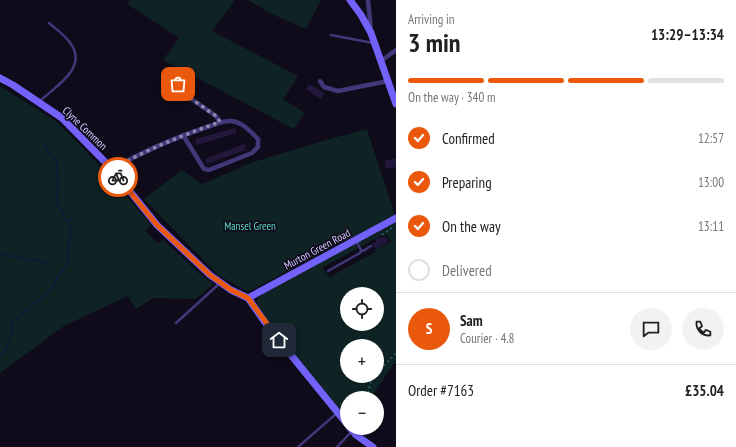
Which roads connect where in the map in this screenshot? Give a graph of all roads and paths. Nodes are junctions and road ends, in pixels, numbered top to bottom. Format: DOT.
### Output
graph roads {
  1 [pos="350,0"];
  2 [pos="368,0"];
  3 [pos="48,23"];
  4 [pos="371,33"];
  5 [pos="331,35"];
  6 [pos="375,44"];
  7 [pos="396,50"];
  8 [pos="381,61"];
  9 [pos="0,78"];
  10 [pos="320,81"];
  11 [pos="388,81"];
  12 [pos="180,91"];
  13 [pos="38,102"];
  14 [pos="396,104"];
  15 [pos="220,122"];
  16 [pos="183,135"];
  17 [pos="112,169"];
  18 [pos="396,218"];
  19 [pos="396,225"];
  20 [pos="382,235"];
  21 [pos="355,240"];
  22 [pos="371,246"];
  23 [pos="361,250"];
  24 [pos="328,271"];
  25 [pos="220,282"];
  26 [pos="248,298"];
  27 [pos="176,323"];
  28 [pos="396,353"];
  29 [pos="384,366"];
  30 [pos="338,412"];
  31 [pos="340,415"];
  32 [pos="346,435"];
  33 [pos="358,435"];
  34 [pos="298,447"];
  35 [pos="336,447"];
  36 [pos="373,447"];
  1 -- 4 [label="main road"];
  2 -- 4 [label="street"];
  3 -- 13 [label="lane"];
  4 -- 6 [label="main road"];
  5 -- 6 [label="lane"];
  6 -- 8 [label="main road"];
  7 -- 8 [label="street"];
  8 -- 11 [label="main road"];
  9 -- 13 [label="main road, Clyne Common"];
  10 -- 11 [label="street"];
  11 -- 14 [label="main road"];
  12 -- 15 [label="street"];
  13 -- 17 [label="main road, Clyne Common"];
  15 -- 16 [label="street"];
  15 -- 16 [label="street"];
  16 -- 17 [label="street"];
  17 -- 25 [label="main road, Clyne Common"];
  18 -- 21 [label="main road, Murton Green Road"];
  19 -- 20 [label="path"];
  21 -- 23 [label="lane"];
  21 -- 26 [label="main road, Murton Green Road"];
  22 -- 23 [label="lane"];
  23 -- 24 [label="lane"];
  25 -- 26 [label="main road, Clyne Common"];
  25 -- 27 [label="lane"];
  26 -- 30 [label="main road"];
  28 -- 29 [label="path"];
  30 -- 31 [label="main road"];
  30 -- 34 [label="lane"];
  32 -- 35 [label="lane"];
  33 -- 36 [label="main road"];
}
